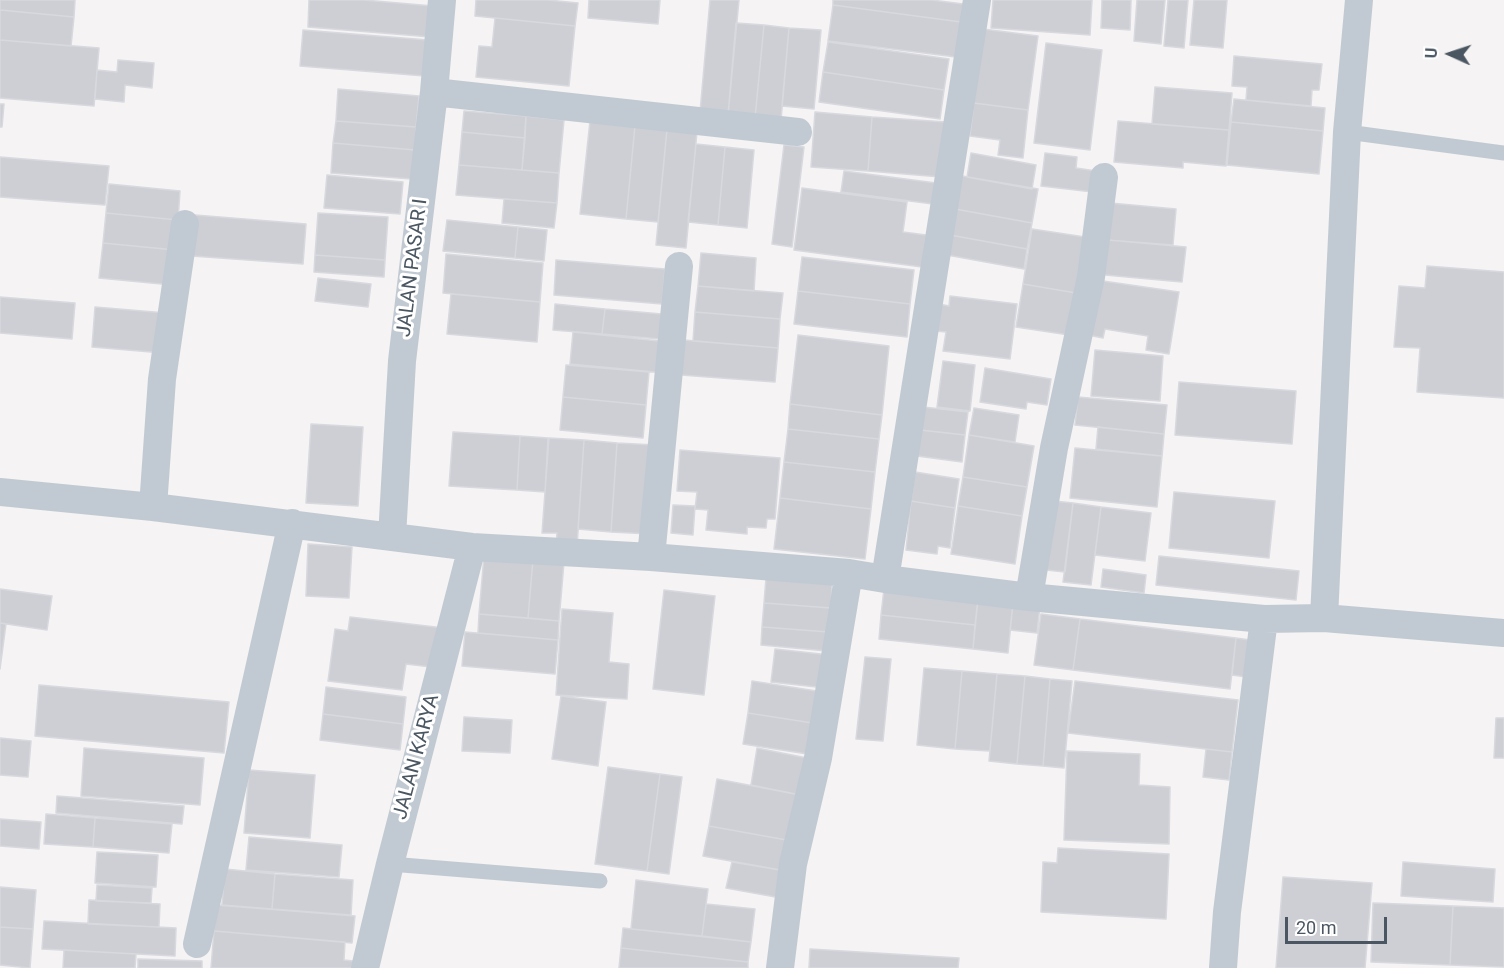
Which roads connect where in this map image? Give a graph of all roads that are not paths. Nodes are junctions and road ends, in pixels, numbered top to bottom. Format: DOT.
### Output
graph roads {
  1 [pos="442,0"];
  2 [pos="977,0"];
  3 [pos="1359,0"];
  4 [pos="434,92"];
  5 [pos="798,132"];
  6 [pos="1347,132"];
  7 [pos="1504,153"];
  8 [pos="1104,177"];
  9 [pos="185,224"];
  10 [pos="679,266"];
  11 [pos="0,492"];
  12 [pos="153,507"];
  13 [pos="292,524"];
  14 [pos="392,537"];
  15 [pos="472,547"];
  16 [pos="651,556"];
  17 [pos="849,573"];
  18 [pos="885,579"];
  19 [pos="1029,597"];
  20 [pos="1324,618"];
  21 [pos="1264,620"];
  22 [pos="1504,633"];
  23 [pos="390,864"];
  24 [pos="600,881"];
  25 [pos="197,944"];
  26 [pos="365,968"];
  27 [pos="780,968"];
  28 [pos="1223,968"];
  1 -- 4 [label="street, JALAN PASAR I"];
  2 -- 18 [label="street"];
  3 -- 6 [label="street"];
  4 -- 5 [label="street"];
  4 -- 14 [label="street, JALAN PASAR I"];
  6 -- 7 [label="lane"];
  6 -- 20 [label="street"];
  8 -- 19 [label="street"];
  9 -- 12 [label="street"];
  10 -- 16 [label="street"];
  11 -- 12 [label="street"];
  12 -- 13 [label="street"];
  13 -- 14 [label="street"];
  13 -- 25 [label="street"];
  14 -- 15 [label="street"];
  15 -- 16 [label="street"];
  15 -- 23 [label="street, JALAN KARYA"];
  16 -- 17 [label="street"];
  17 -- 18 [label="street"];
  17 -- 27 [label="street"];
  18 -- 19 [label="street"];
  19 -- 21 [label="street"];
  20 -- 21 [label="street"];
  20 -- 22 [label="street"];
  21 -- 28 [label="street"];
  23 -- 24 [label="lane"];
  23 -- 26 [label="street, JALAN KARYA"];
}
